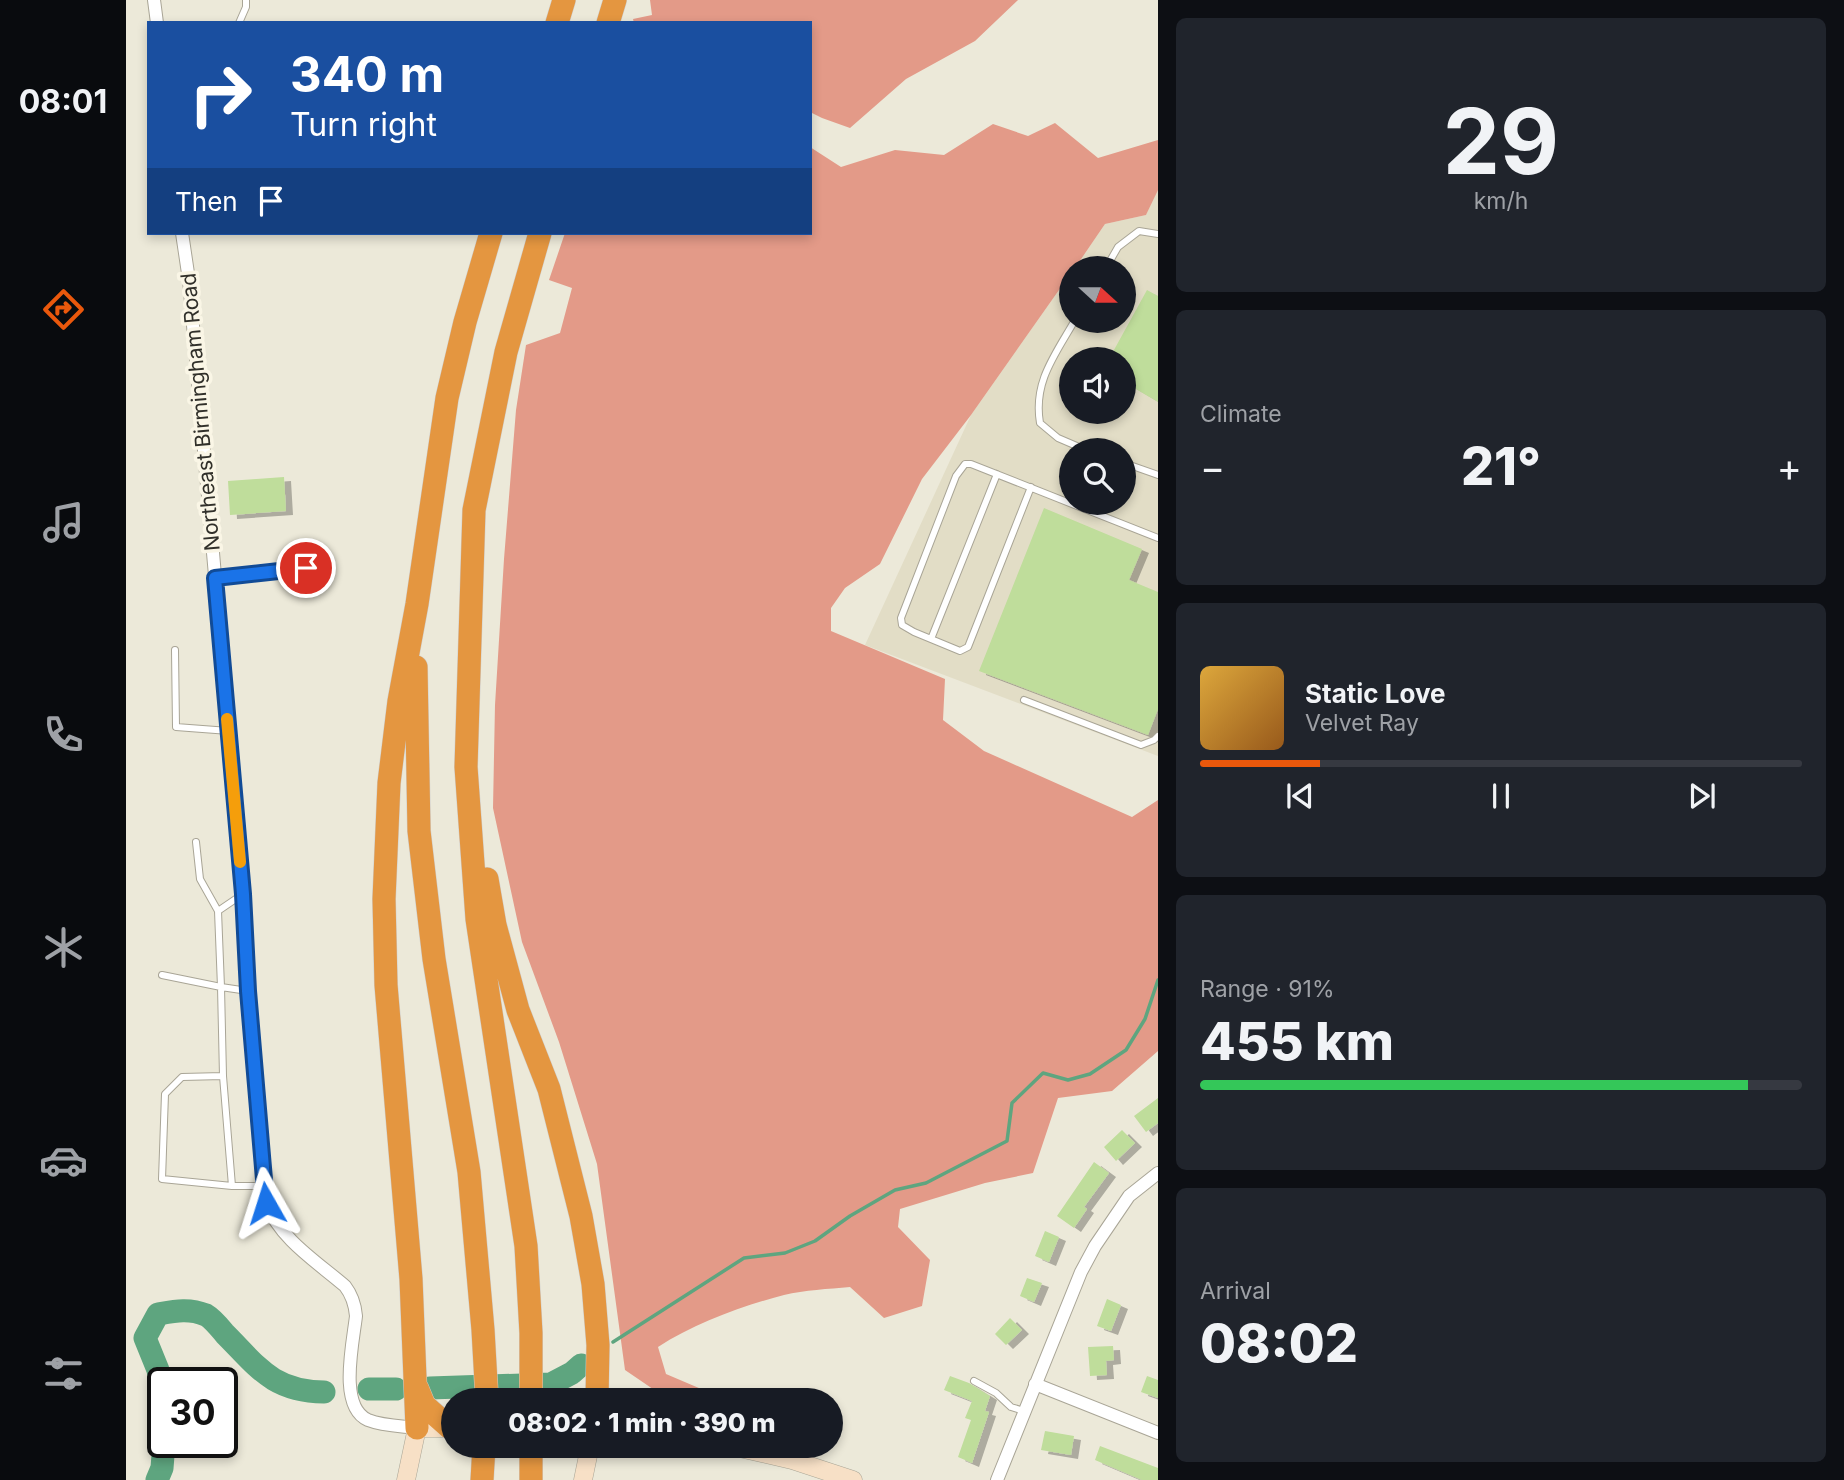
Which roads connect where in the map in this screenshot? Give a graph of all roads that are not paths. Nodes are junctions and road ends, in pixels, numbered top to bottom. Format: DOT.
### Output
graph roads {
  1 [pos="155,0"];
  2 [pos="246,0"];
  3 [pos="564,0"];
  4 [pos="615,0"];
  5 [pos="157,21"];
  6 [pos="240,21"];
  7 [pos="558,21"];
  8 [pos="609,21"];
  9 [pos="1158,234"];
  10 [pos="182,235"];
  11 [pos="490,235"];
  12 [pos="539,235"];
  13 [pos="1113,256"];
  14 [pos="1068,333"];
  15 [pos="1059,438"];
  16 [pos="1136,467"];
  17 [pos="997,474"];
  18 [pos="1158,475"];
  19 [pos="1031,488"];
  20 [pos="1158,538"];
  21 [pos="306,568"];
  22 [pos="215,578"];
  23 [pos="417,604"];
  24 [pos="931,639"];
  25 [pos="175,650"];
  26 [pos="1024,700"];
  27 [pos="229,731"];
  28 [pos="1158,736"];
  29 [pos="466,768"];
  30 [pos="196,842"];
  31 [pos="243,894"];
  32 [pos="218,911"];
  33 [pos="162,975"];
  34 [pos="221,987"];
  35 [pos="248,991"];
  36 [pos="223,1076"];
  37 [pos="1158,1173"];
  38 [pos="232,1186"];
  39 [pos="265,1186"];
  40 [pos="974,1381"];
  41 [pos="1035,1384"];
  42 [pos="416,1385"];
  43 [pos="486,1388"];
  44 [pos="531,1388"];
  45 [pos="597,1388"];
  46 [pos="1024,1411"];
  47 [pos="441,1419"];
  48 [pos="417,1427"];
  49 [pos="441,1428"];
  50 [pos="1158,1433"];
  51 [pos="588,1458"];
  52 [pos="783,1458"];
  53 [pos="406,1480"];
  54 [pos="583,1480"];
  55 [pos="853,1480"];
  56 [pos="997,1480"];
  1 -- 5 [label="street"];
  2 -- 6 [label="lane"];
  3 -- 7 [label="highway"];
  4 -- 8 [label="highway"];
  9 -- 13 [label="lane"];
  10 -- 22 [label="street, Northeast Birmingham Road"];
  11 -- 23 [label="highway"];
  12 -- 29 [label="highway"];
  14 -- 15 [label="lane"];
  16 -- 18 [label="lane"];
  17 -- 19 [label="lane"];
  17 -- 24 [label="lane"];
  17 -- 24 [label="lane"];
  19 -- 20 [label="lane"];
  19 -- 24 [label="lane"];
  21 -- 22 [label="lane"];
  22 -- 27 [label="street, Northeast Birmingham Road"];
  23 -- 42 [label="highway"];
  23 -- 43 [label="highway"];
  25 -- 27 [label="lane"];
  26 -- 28 [label="lane"];
  27 -- 31 [label="street, Northeast Birmingham Road"];
  29 -- 44 [label="highway"];
  29 -- 45 [label="highway"];
  30 -- 32 [label="lane"];
  31 -- 32 [label="lane"];
  31 -- 35 [label="street, Northeast Birmingham Road"];
  32 -- 34 [label="lane"];
  33 -- 34 [label="lane"];
  34 -- 35 [label="lane"];
  34 -- 36 [label="lane"];
  35 -- 39 [label="street, Northeast Birmingham Road"];
  36 -- 38 [label="lane"];
  36 -- 38 [label="lane"];
  37 -- 41 [label="street"];
  38 -- 39 [label="lane"];
  39 -- 48 [label="street, Northeast Birmingham Road"];
  40 -- 46 [label="lane"];
  41 -- 46 [label="street"];
  41 -- 50 [label="street"];
  42 -- 47 [label="highway"];
  42 -- 48 [label="highway"];
  46 -- 56 [label="street"];
  48 -- 49 [label="main road"];
  48 -- 53 [label="main road"];
  51 -- 54 [label="main road"];
  52 -- 55 [label="main road"];
}
